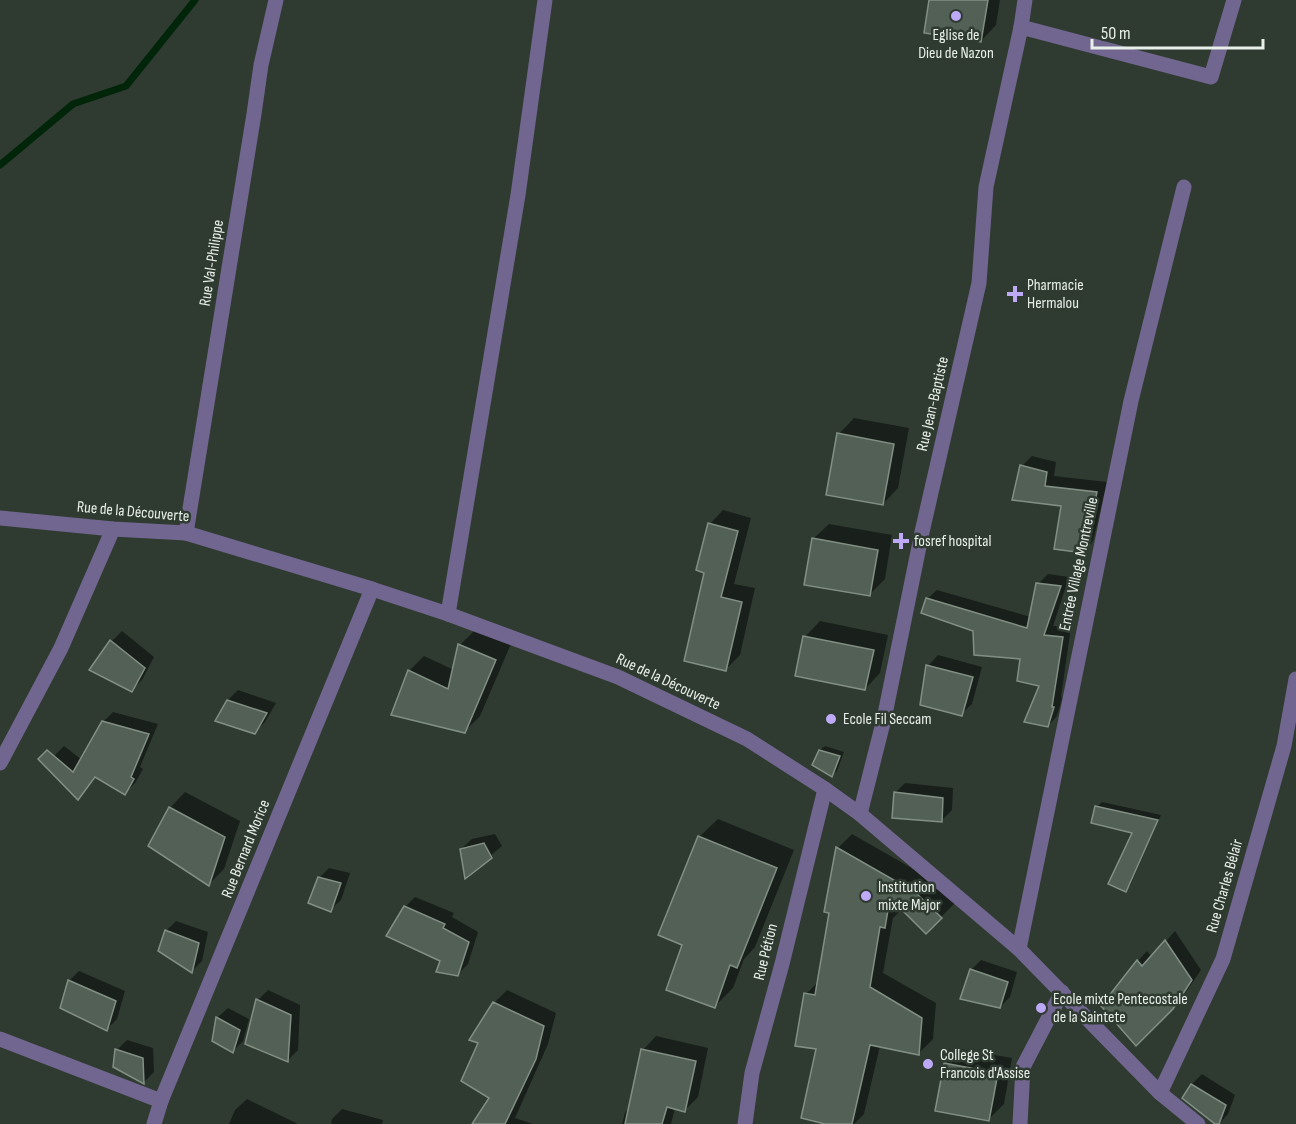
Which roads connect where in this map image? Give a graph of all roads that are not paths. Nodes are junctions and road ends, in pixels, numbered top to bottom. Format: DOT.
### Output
graph roads {
  1 [pos="276,0"];
  2 [pos="545,0"];
  3 [pos="1025,0"];
  4 [pos="1234,0"];
  5 [pos="1022,27"];
  6 [pos="1184,187"];
  7 [pos="0,518"];
  8 [pos="113,529"];
  9 [pos="186,533"];
  10 [pos="372,588"];
  11 [pos="448,614"];
  12 [pos="1296,679"];
  13 [pos="0,763"];
  14 [pos="825,789"];
  15 [pos="860,814"];
  16 [pos="1019,949"];
  17 [pos="1062,992"];
  18 [pos="0,1039"];
  19 [pos="1160,1093"];
  20 [pos="161,1101"];
  21 [pos="154,1124"];
  22 [pos="745,1124"];
  23 [pos="1020,1124"];
  24 [pos="1198,1124"];
  1 -- 9 [label="street, Rue Val-Philippe"];
  2 -- 11 [label="street"];
  3 -- 5 [label="street, Rue Jean-Baptiste"];
  4 -- 5 [label="street"];
  5 -- 15 [label="street, Rue Jean-Baptiste"];
  6 -- 16 [label="street, Entrée Village Montreville"];
  7 -- 8 [label="street, Rue de la Découverte"];
  8 -- 9 [label="street, Rue de la Découverte"];
  8 -- 13 [label="street"];
  9 -- 10 [label="street, Rue de la Découverte"];
  10 -- 11 [label="street, Rue de la Découverte"];
  10 -- 20 [label="street, Rue Bernard Morice"];
  11 -- 14 [label="street, Rue de la Découverte"];
  12 -- 19 [label="street, Rue Charles Bélair"];
  14 -- 15 [label="street, Rue de la Découverte"];
  14 -- 22 [label="street, Rue Pétion"];
  15 -- 16 [label="street, Rue de la Découverte"];
  16 -- 17 [label="street, Rue de la Découverte"];
  17 -- 19 [label="street, Rue de la Découverte"];
  17 -- 23 [label="street"];
  18 -- 20 [label="street"];
  19 -- 24 [label="street, Rue de la Découverte"];
  20 -- 21 [label="street, Rue Bernard Morice"];
}
